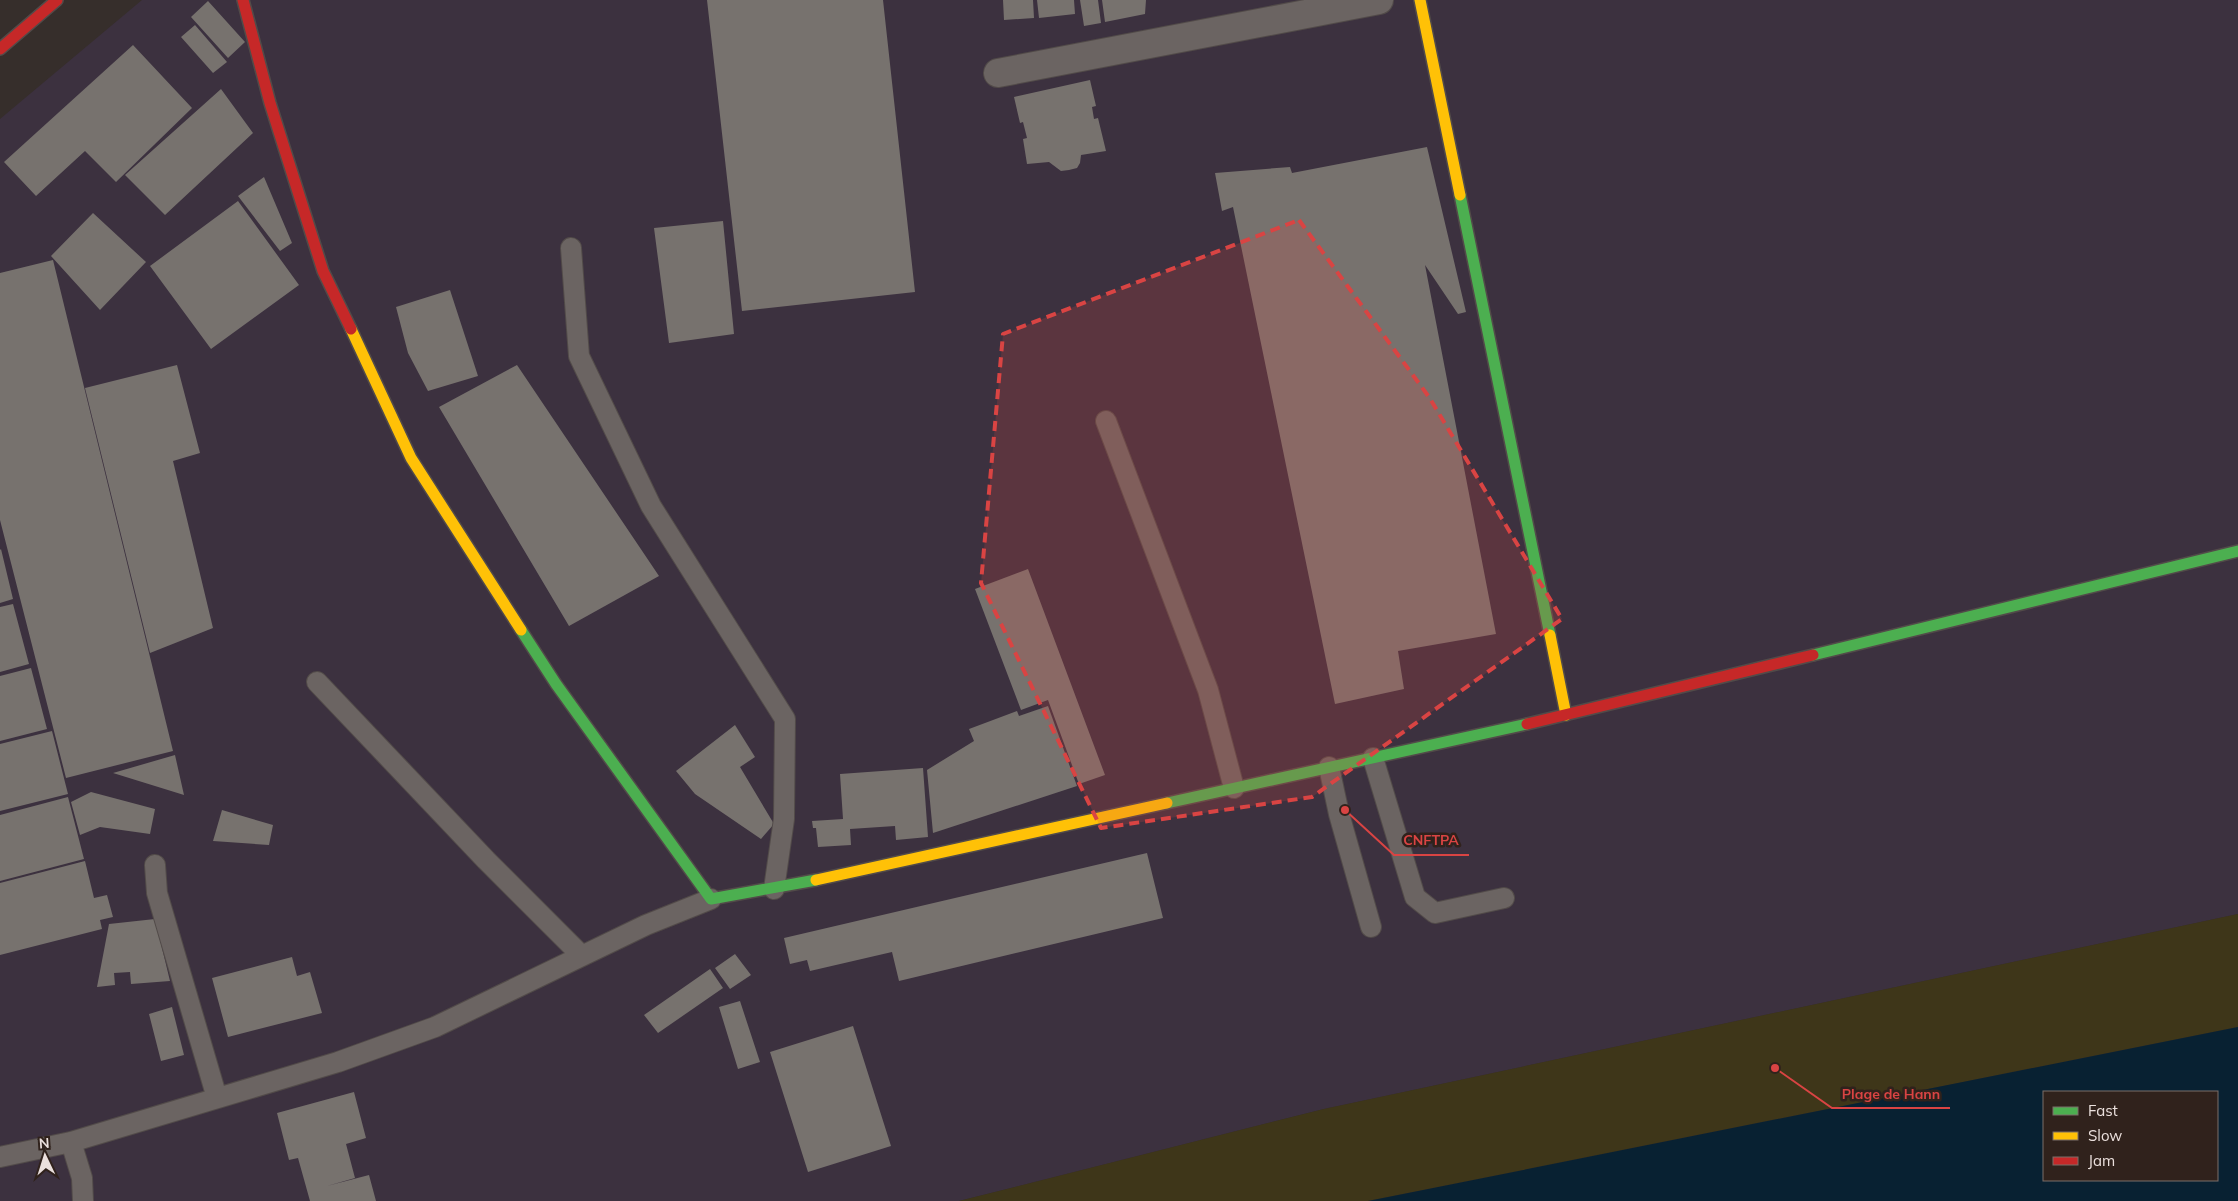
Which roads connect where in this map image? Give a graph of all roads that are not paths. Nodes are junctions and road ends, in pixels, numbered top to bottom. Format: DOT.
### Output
graph roads {
  1 [pos="57,0"];
  2 [pos="244,0"];
  3 [pos="1379,0"];
  4 [pos="1420,0"];
  5 [pos="0,49"];
  6 [pos="998,73"];
  7 [pos="571,248"];
  8 [pos="1106,420"];
  9 [pos="2238,551"];
  10 [pos="317,682"];
  11 [pos="1566,715"];
  12 [pos="1373,758"];
  13 [pos="1329,767"];
  14 [pos="1234,788"];
  15 [pos="155,865"];
  16 [pos="774,889"];
  17 [pos="1504,898"];
  18 [pos="711,899"];
  19 [pos="1371,927"];
  20 [pos="581,955"];
  21 [pos="218,1098"];
  22 [pos="71,1142"];
  23 [pos="0,1157"];
  24 [pos="83,1201"];
  1 -- 5 [label="street"];
  2 -- 18 [label="street"];
  3 -- 6 [label="street"];
  4 -- 11 [label="street"];
  7 -- 16 [label="lane"];
  8 -- 14 [label="lane"];
  9 -- 11 [label="street"];
  10 -- 20 [label="lane"];
  11 -- 12 [label="street"];
  12 -- 13 [label="street"];
  12 -- 17 [label="lane"];
  13 -- 14 [label="street"];
  13 -- 19 [label="lane"];
  14 -- 16 [label="street"];
  15 -- 21 [label="lane"];
  16 -- 18 [label="street"];
  18 -- 20 [label="lane"];
  20 -- 21 [label="lane"];
  21 -- 22 [label="lane"];
  22 -- 23 [label="lane"];
  22 -- 24 [label="lane"];
}
